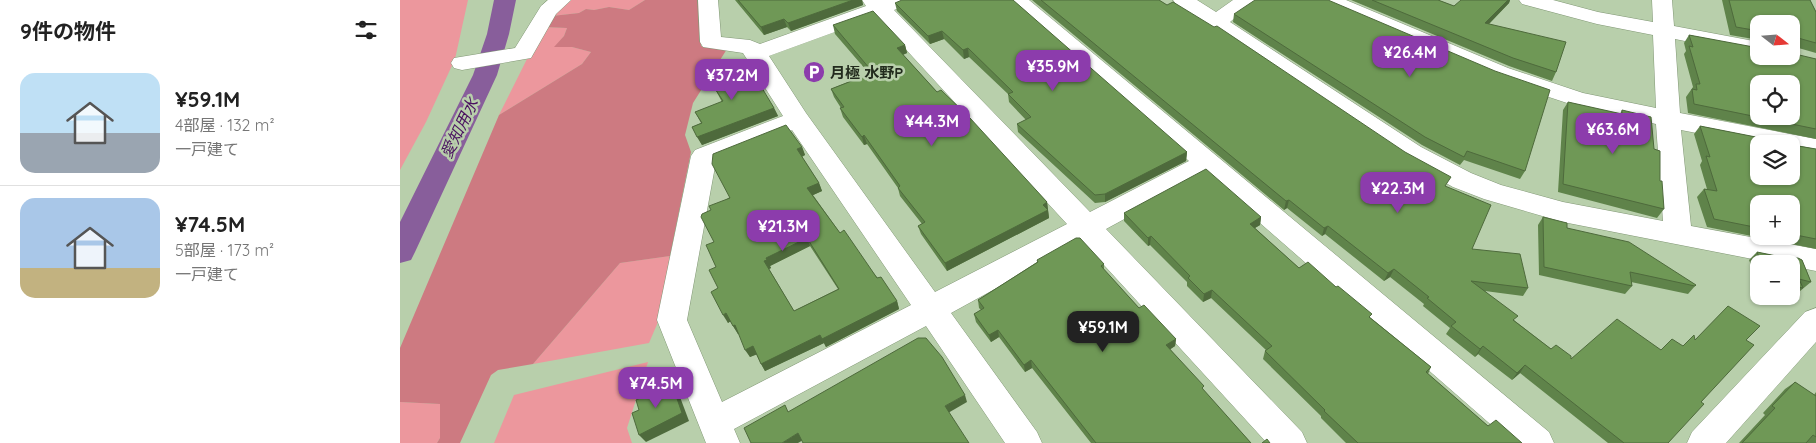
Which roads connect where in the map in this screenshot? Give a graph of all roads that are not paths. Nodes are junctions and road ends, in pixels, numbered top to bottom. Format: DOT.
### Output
graph roads {
  1 [pos="561,0"];
  2 [pos="708,0"];
  3 [pos="1018,0"];
  4 [pos="1183,0"];
  5 [pos="1246,0"];
  6 [pos="1328,0"];
  7 [pos="1529,0"];
  8 [pos="1662,0"];
  9 [pos="885,3"];
  10 [pos="1216,22"];
  11 [pos="1665,31"];
  12 [pos="1750,47"];
  13 [pos="756,53"];
  14 [pos="462,63"];
  15 [pos="797,119"];
  16 [pos="1668,119"];
  17 [pos="1816,148"];
  18 [pos="1207,162"];
  19 [pos="1084,226"];
  20 [pos="1678,234"];
  21 [pos="1816,260"];
  22 [pos="931,309"];
  23 [pos="1816,321"];
  24 [pos="718,433"];
  25 [pos="1026,443"];
  26 [pos="1290,443"];
  27 [pos="1537,443"];
  28 [pos="1704,443"];
  1 -- 14 [label="street"];
  2 -- 13 [label="street"];
  3 -- 18 [label="street"];
  4 -- 10 [label="street"];
  5 -- 10 [label="street"];
  6 -- 16 [label="street"];
  7 -- 11 [label="street"];
  8 -- 11 [label="street"];
  9 -- 13 [label="street"];
  9 -- 19 [label="street"];
  10 -- 20 [label="street"];
  11 -- 12 [label="street"];
  11 -- 16 [label="street"];
  13 -- 15 [label="street"];
  15 -- 22 [label="street"];
  15 -- 24 [label="street"];
  16 -- 17 [label="street"];
  16 -- 20 [label="street"];
  18 -- 19 [label="street"];
  18 -- 27 [label="street"];
  19 -- 22 [label="street"];
  19 -- 26 [label="street"];
  20 -- 21 [label="street"];
  22 -- 24 [label="street"];
  22 -- 25 [label="street"];
  23 -- 28 [label="street"];
}
